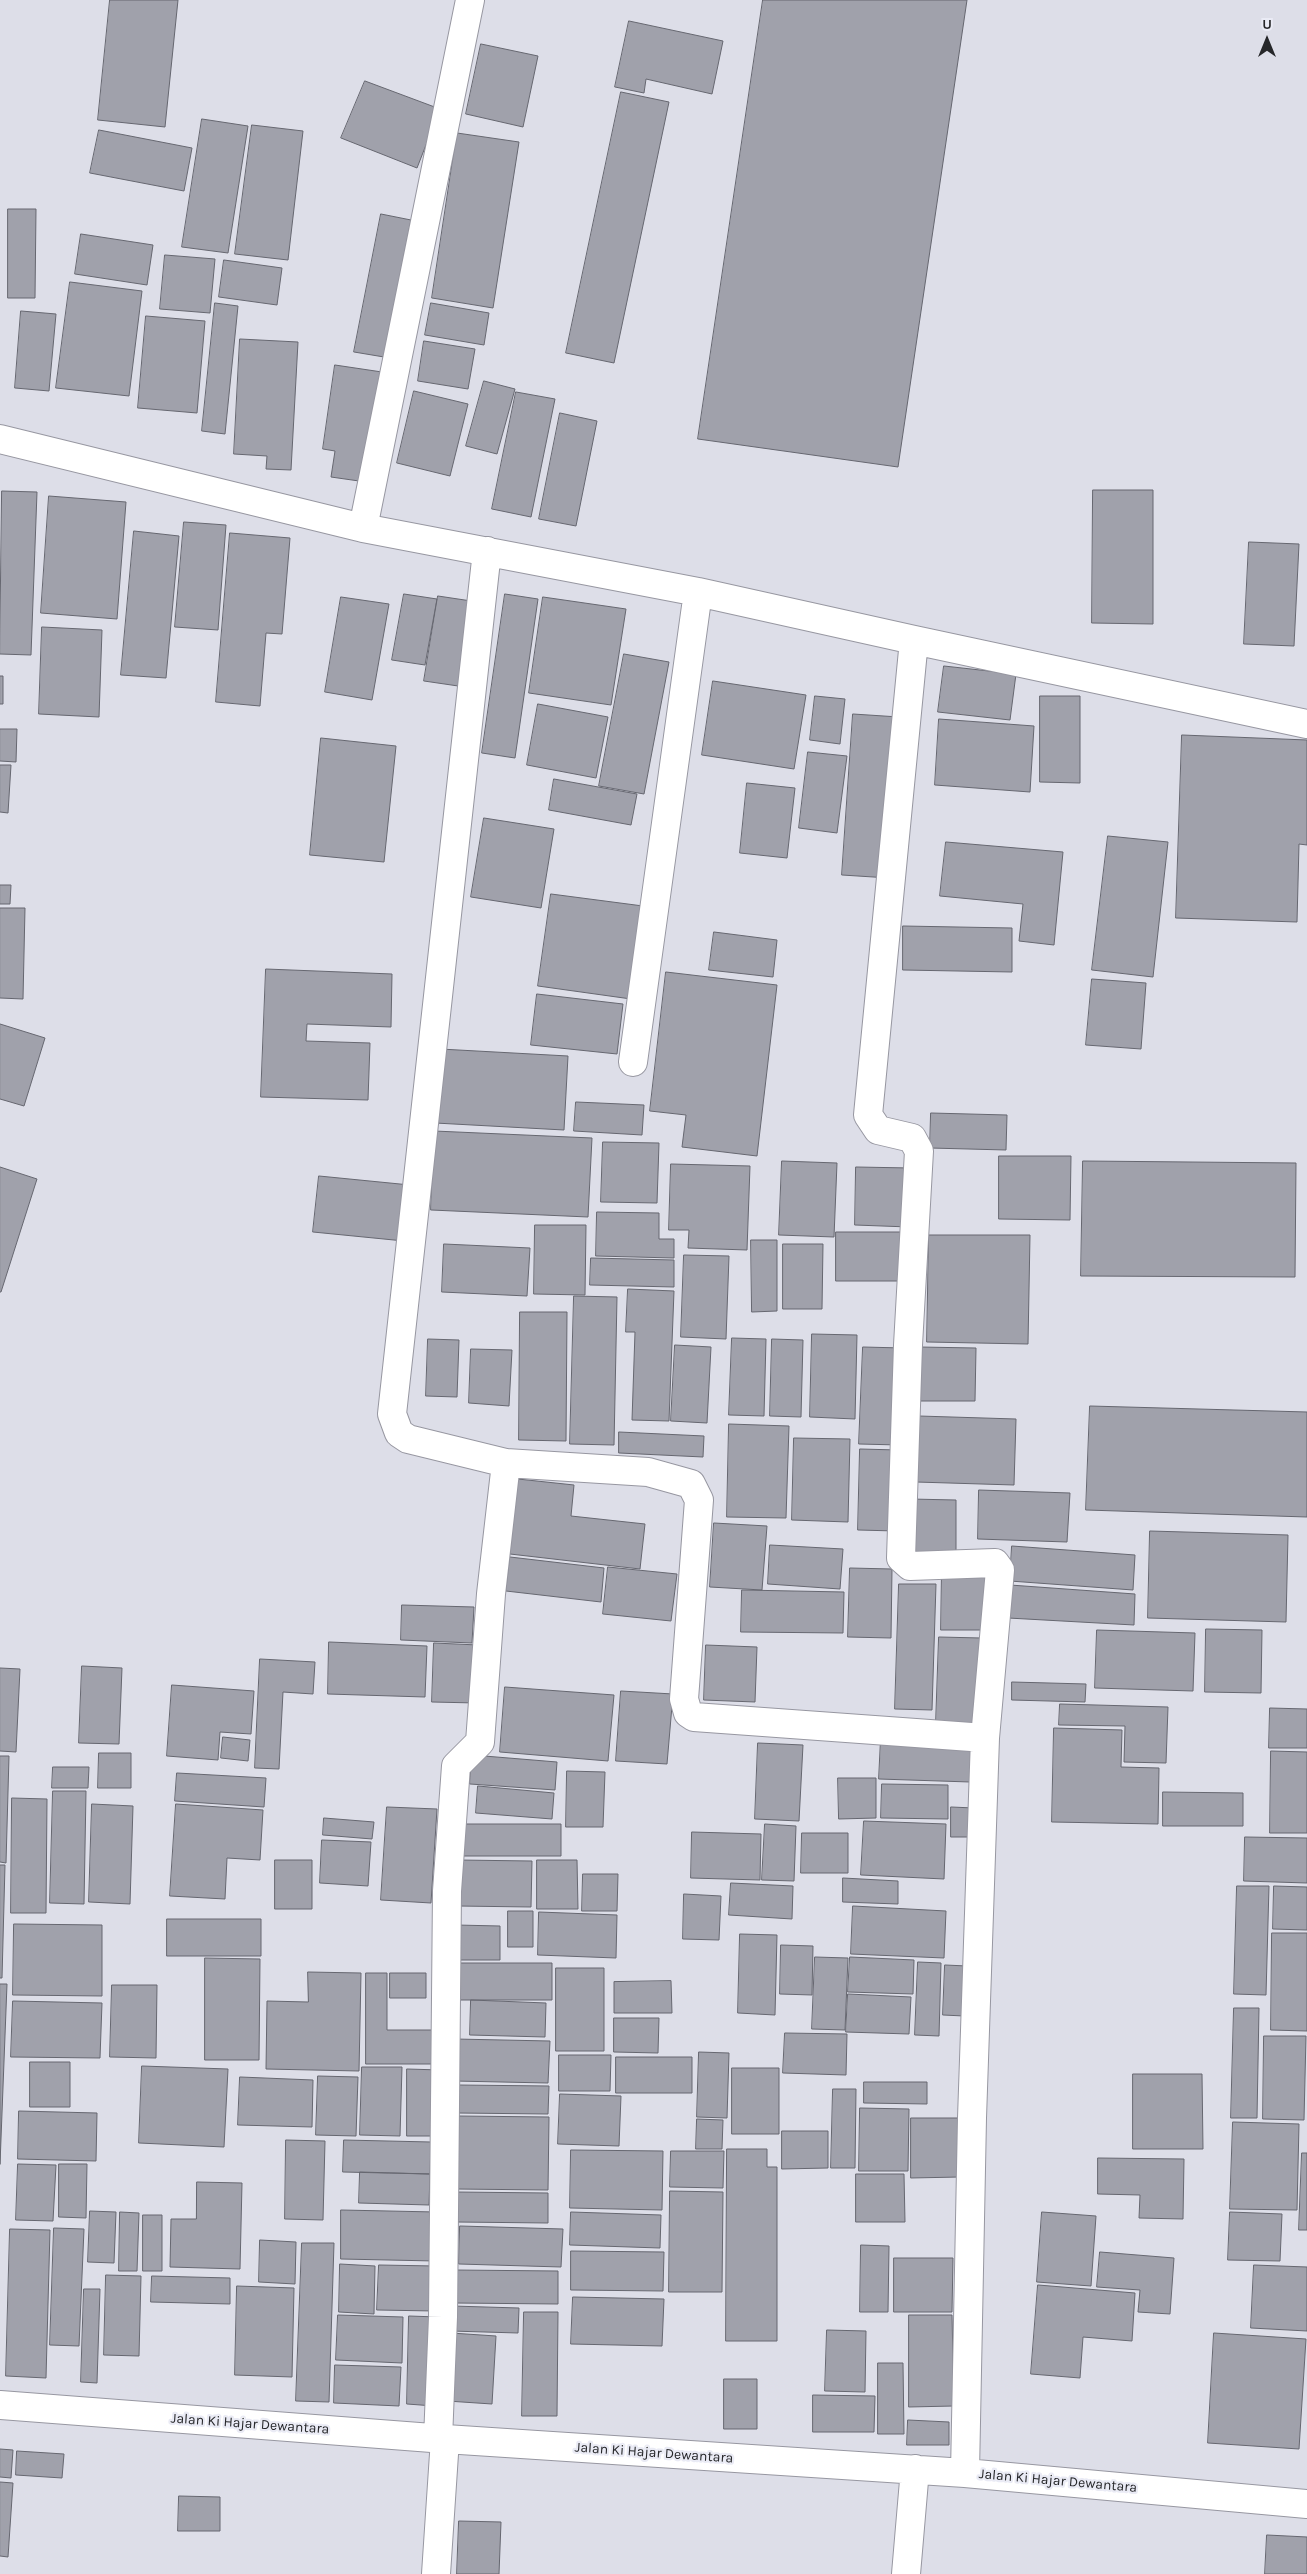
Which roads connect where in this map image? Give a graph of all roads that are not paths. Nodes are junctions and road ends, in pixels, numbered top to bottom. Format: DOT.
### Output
graph roads {
  1 [pos="470,0"];
  2 [pos="0,439"];
  3 [pos="363,528"];
  4 [pos="488,551"];
  5 [pos="698,592"];
  6 [pos="914,640"];
  7 [pos="1307,724"];
  8 [pos="633,1062"];
  9 [pos="506,1463"];
  10 [pos="985,1738"];
  11 [pos="0,2405"];
  12 [pos="441,2439"];
  13 [pos="915,2469"];
  14 [pos="965,2472"];
  15 [pos="1307,2504"];
  16 [pos="436,2574"];
  17 [pos="906,2574"];
  1 -- 3 [label="street"];
  2 -- 3 [label="street"];
  3 -- 4 [label="street"];
  4 -- 5 [label="street"];
  4 -- 9 [label="street"];
  5 -- 6 [label="street"];
  5 -- 8 [label="street"];
  6 -- 7 [label="street"];
  6 -- 10 [label="street"];
  9 -- 10 [label="street"];
  9 -- 12 [label="street"];
  10 -- 14 [label="street"];
  11 -- 12 [label="street, Jalan Ki Hajar Dewantara"];
  12 -- 13 [label="street, Jalan Ki Hajar Dewantara"];
  12 -- 16 [label="street"];
  13 -- 14 [label="street, Jalan Ki Hajar Dewantara"];
  13 -- 17 [label="street"];
  14 -- 15 [label="street, Jalan Ki Hajar Dewantara"];
}
